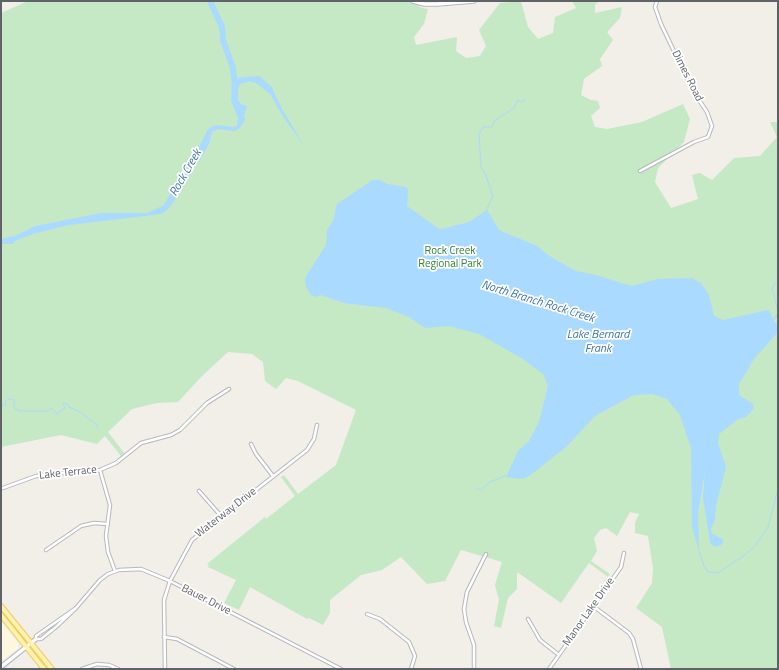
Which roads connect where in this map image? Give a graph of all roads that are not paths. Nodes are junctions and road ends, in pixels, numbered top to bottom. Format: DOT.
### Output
graph roads {
  1 [pos="414,1"];
  2 [pos="474,1"];
  3 [pos="657,1"];
  4 [pos="640,171"];
  5 [pos="229,389"];
  6 [pos="317,425"];
  7 [pos="251,444"];
  8 [pos="100,470"];
  9 [pos="273,476"];
  10 [pos="3,488"];
  11 [pos="199,491"];
  12 [pos="221,516"];
  13 [pos="108,524"];
  14 [pos="46,550"];
  15 [pos="624,553"];
  16 [pos="486,554"];
  17 [pos="115,571"];
  18 [pos="170,581"];
  19 [pos="1,606"];
  20 [pos="593,606"];
  21 [pos="76,608"];
  22 [pos="367,614"];
  23 [pos="1,615"];
  24 [pos="528,619"];
  25 [pos="36,637"];
  26 [pos="164,637"];
  27 [pos="42,638"];
  28 [pos="42,642"];
  29 [pos="31,643"];
  30 [pos="26,647"];
  31 [pos="558,655"];
  32 [pos="1,667"];
  33 [pos="44,669"];
  34 [pos="52,669"];
  35 [pos="82,669"];
  36 [pos="118,669"];
  37 [pos="165,669"];
  38 [pos="234,669"];
  39 [pos="341,669"];
  40 [pos="411,669"];
  41 [pos="474,669"];
  42 [pos="549,669"];
  43 [pos="641,669"];
  1 -- 2 [label="street"];
  3 -- 4 [label="street, Dimes Road"];
  5 -- 8 [label="street, Lake Terrace"];
  6 -- 9 [label="street, Waterway Drive"];
  7 -- 9 [label="street"];
  8 -- 10 [label="street, Lake Terrace"];
  8 -- 13 [label="street"];
  9 -- 12 [label="street, Waterway Drive"];
  11 -- 12 [label="street"];
  12 -- 18 [label="street, Waterway Drive"];
  13 -- 14 [label="street"];
  13 -- 17 [label="street"];
  15 -- 20 [label="street, Manor Lake Drive"];
  16 -- 41 [label="street"];
  17 -- 18 [label="street, Bauer Drive"];
  17 -- 21 [label="street, Bauer Drive"];
  18 -- 26 [label="street, Waterway Drive"];
  18 -- 39 [label="street, Bauer Drive"];
  19 -- 29 [label="main road"];
  20 -- 31 [label="street, Manor Lake Drive"];
  20 -- 43 [label="street"];
  21 -- 25 [label="street, Bauer Drive"];
  21 -- 27 [label="street, Bauer Drive"];
  22 -- 40 [label="street"];
  23 -- 30 [label="main road"];
  24 -- 31 [label="street"];
  25 -- 27 [label="street, Bauer Drive"];
  25 -- 29 [label="street, Bauer Drive"];
  26 -- 37 [label="street, Waterway Drive"];
  26 -- 38 [label="street"];
  27 -- 28 [label="street"];
  29 -- 30 [label="street, Bauer Drive"];
  29 -- 34 [label="main road"];
  30 -- 32 [label="street, Bauer Drive"];
  30 -- 33 [label="main road"];
  31 -- 42 [label="street, Manor Lake Drive"];
  35 -- 36 [label="street"];
}
